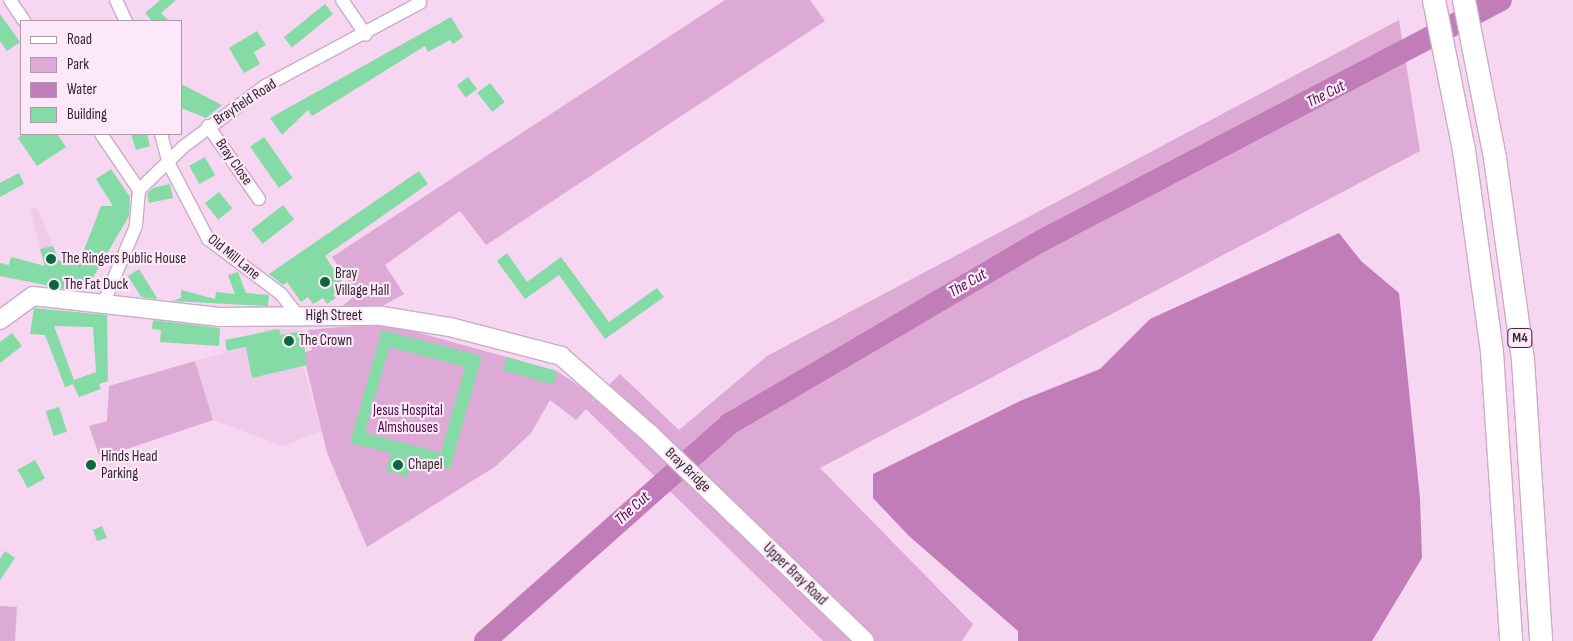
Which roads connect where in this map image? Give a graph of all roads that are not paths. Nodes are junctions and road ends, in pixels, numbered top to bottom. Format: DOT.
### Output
graph roads {
  1 [pos="10,0"];
  2 [pos="116,0"];
  3 [pos="342,0"];
  4 [pos="1464,0"];
  5 [pos="420,3"];
  6 [pos="1435,4"];
  7 [pos="23,20"];
  8 [pos="126,20"];
  9 [pos="366,35"];
  10 [pos="208,126"];
  11 [pos="102,135"];
  12 [pos="161,135"];
  13 [pos="169,164"];
  14 [pos="139,190"];
  15 [pos="259,199"];
  16 [pos="103,304"];
  17 [pos="298,316"];
  18 [pos="0,320"];
  19 [pos="560,356"];
  20 [pos="725,506"];
  21 [pos="865,641"];
  22 [pos="1511,641"];
  23 [pos="1541,641"];
  1 -- 7 [label="street"];
  2 -- 8 [label="street"];
  3 -- 9 [label="street"];
  4 -- 23 [label="highway, M4"];
  5 -- 9 [label="street, Brayfield Road"];
  6 -- 22 [label="highway, M4"];
  9 -- 10 [label="street, Brayfield Road"];
  10 -- 13 [label="street, Brayfield Road"];
  10 -- 15 [label="street, Bray Close"];
  11 -- 14 [label="street"];
  12 -- 13 [label="street, Old Mill Lane"];
  13 -- 14 [label="street, Brayfield Road"];
  13 -- 17 [label="street, Old Mill Lane"];
  14 -- 16 [label="street"];
  16 -- 17 [label="main road, High Street"];
  16 -- 18 [label="main road, High Street"];
  17 -- 19 [label="main road, High Street"];
  19 -- 20 [label="main road, Bray Bridge"];
  20 -- 21 [label="main road, Upper Bray Road"];
}
